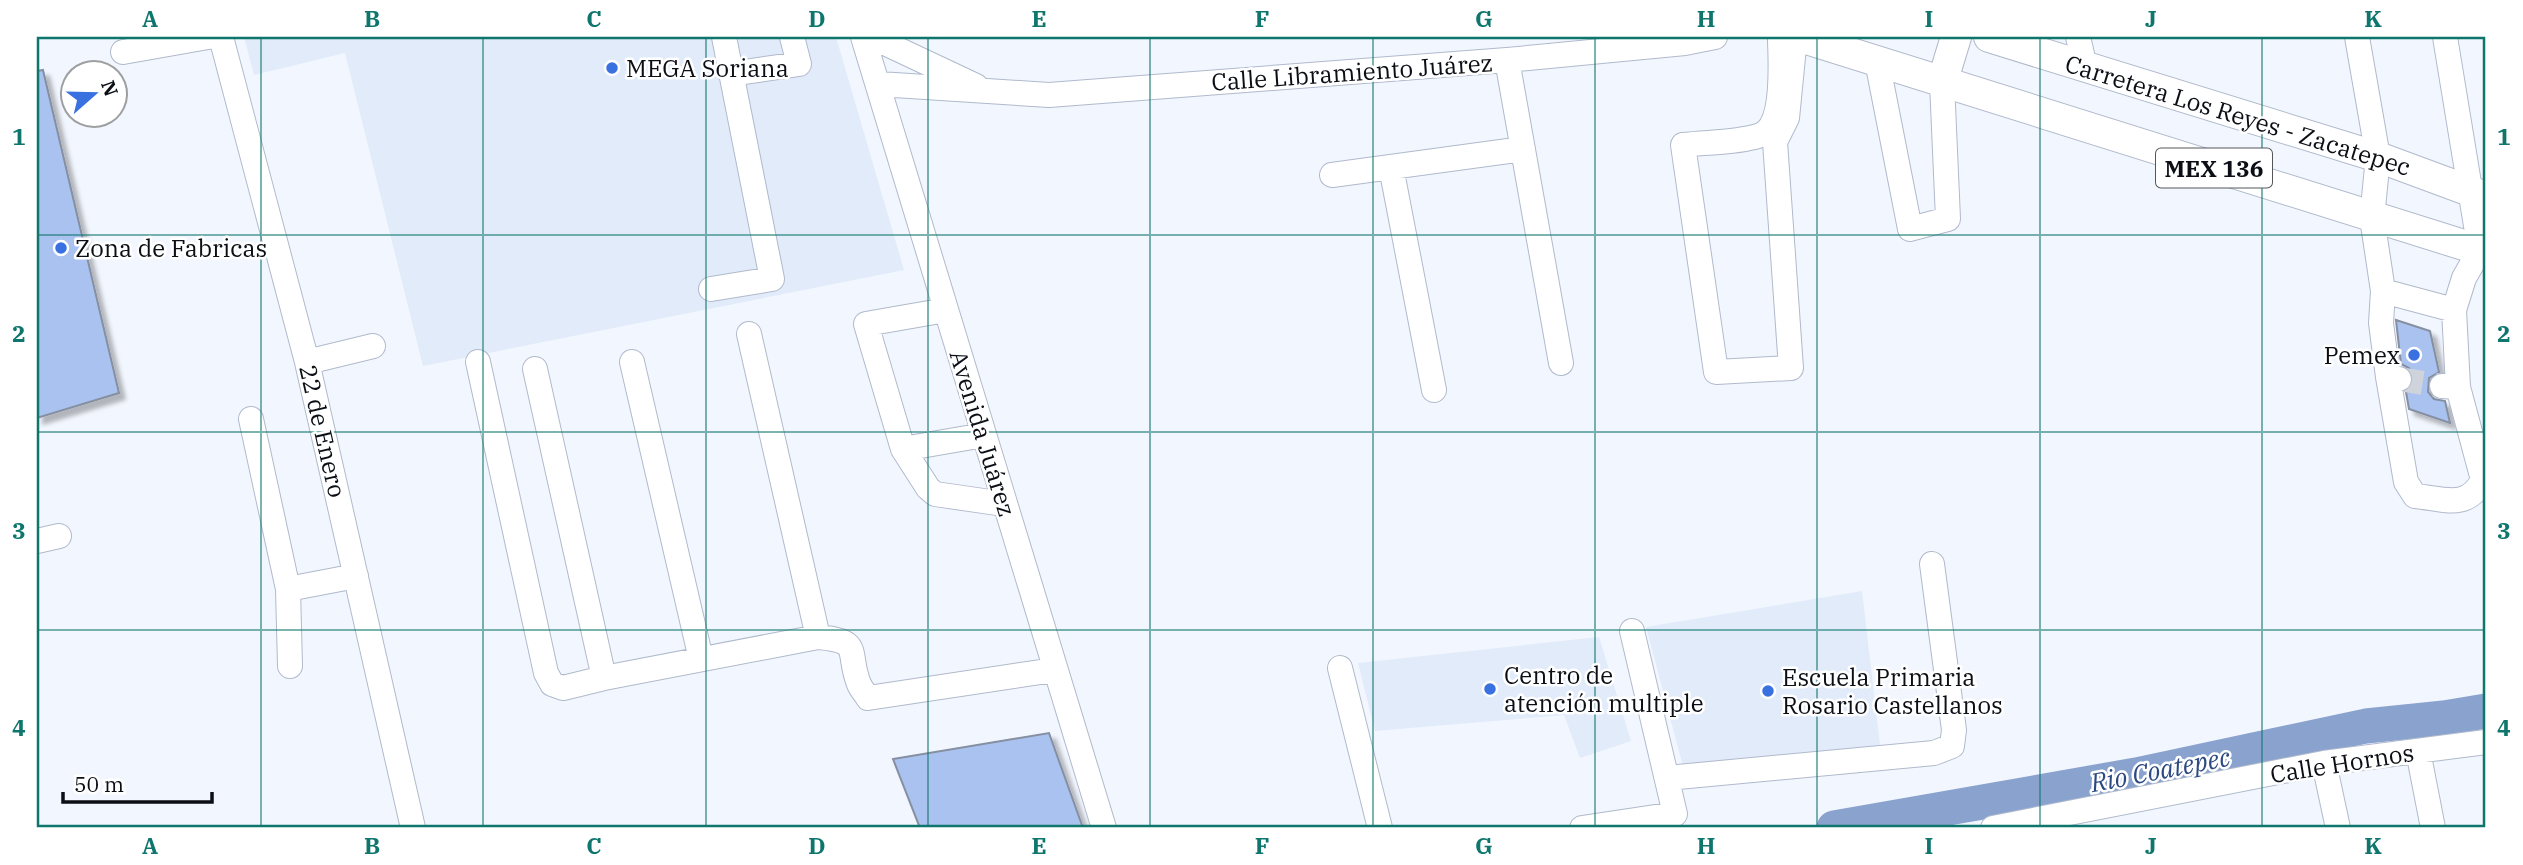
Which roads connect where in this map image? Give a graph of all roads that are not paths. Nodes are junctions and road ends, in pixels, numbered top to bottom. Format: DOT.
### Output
graph roads {
  1 [pos="208,37"];
  2 [pos="221,37"];
  3 [pos="724,37"];
  4 [pos="792,37"];
  5 [pos="863,37"];
  6 [pos="872,37"];
  7 [pos="1715,37"];
  8 [pos="1780,37"];
  9 [pos="1797,37"];
  10 [pos="1956,37"];
  11 [pos="2078,37"];
  12 [pos="2357,37"];
  13 [pos="2445,37"];
  14 [pos="2001,39"];
  15 [pos="123,52"];
  16 [pos="1507,60"];
  17 [pos="1877,61"];
  18 [pos="2085,67"];
  19 [pos="731,74"];
  20 [pos="1942,82"];
  21 [pos="879,84"];
  22 [pos="989,92"];
  23 [pos="1523,149"];
  24 [pos="2378,157"];
  25 [pos="1391,167"];
  26 [pos="1332,175"];
  27 [pos="2479,194"];
  28 [pos="2372,218"];
  29 [pos="2483,251"];
  30 [pos="711,289"];
  31 [pos="2383,291"];
  32 [pos="946,310"];
  33 [pos="2454,310"];
  34 [pos="748,334"];
  35 [pos="373,346"];
  36 [pos="307,362"];
  37 [pos="478,362"];
  38 [pos="632,362"];
  39 [pos="1561,363"];
  40 [pos="534,369"];
  41 [pos="1434,390"];
  42 [pos="250,419"];
  43 [pos="984,435"];
  44 [pos="903,449"];
  45 [pos="1004,504"];
  46 [pos="1933,564"];
  47 [pos="356,576"];
  48 [pos="288,589"];
  49 [pos="1632,631"];
  50 [pos="818,637"];
  51 [pos="701,659"];
  52 [pos="290,666"];
  53 [pos="1340,667"];
  54 [pos="1054,670"];
  55 [pos="604,678"];
  56 [pos="2486,742"];
  57 [pos="2418,751"];
  58 [pos="2325,763"];
  59 [pos="1667,778"];
  60 [pos="413,828"];
  61 [pos="1104,828"];
  62 [pos="1380,828"];
  63 [pos="1582,828"];
  64 [pos="1993,828"];
  65 [pos="2338,828"];
  66 [pos="2433,828"];
  1 -- 15 [label="street"];
  2 -- 36 [label="street, 22 de Enero"];
  3 -- 19 [label="street"];
  4 -- 19 [label="street"];
  5 -- 21 [label="street, Avenida Juárez"];
  6 -- 22 [label="street, Calle Libramiento Juárez"];
  7 -- 16 [label="street, Calle Libramiento Juárez"];
  8 -- 9 [label="street"];
  9 -- 17 [label="main road, MEX 136"];
  10 -- 20 [label="main road"];
  11 -- 18 [label="street"];
  12 -- 24 [label="street"];
  13 -- 27 [label="street"];
  14 -- 18 [label="main road, Carretera Los Reyes - Zacatepec / MEX 136"];
  16 -- 22 [label="street, Calle Libramiento Juárez"];
  16 -- 23 [label="street"];
  17 -- 20 [label="main road, MEX 136"];
  17 -- 20 [label="street"];
  18 -- 24 [label="main road, Carretera Los Reyes - Zacatepec / MEX 136"];
  19 -- 30 [label="street"];
  20 -- 28 [label="main road, MEX 136"];
  21 -- 22 [label="street, Calle Libramiento Juárez"];
  21 -- 32 [label="street, Avenida Juárez"];
  23 -- 25 [label="street"];
  23 -- 39 [label="street"];
  24 -- 27 [label="main road, Carretera Los Reyes - Zacatepec / MEX 136"];
  24 -- 28 [label="street"];
  25 -- 26 [label="street"];
  25 -- 41 [label="street"];
  27 -- 29 [label="street"];
  28 -- 29 [label="main road, MEX 136"];
  28 -- 31 [label="street"];
  29 -- 33 [label="street"];
  31 -- 33 [label="street"];
  31 -- 33 [label="street"];
  32 -- 43 [label="street, Avenida Juárez"];
  32 -- 44 [label="street"];
  34 -- 50 [label="street"];
  35 -- 36 [label="street"];
  36 -- 47 [label="street, 22 de Enero"];
  37 -- 55 [label="street"];
  38 -- 51 [label="street"];
  40 -- 55 [label="street"];
  42 -- 48 [label="street"];
  43 -- 44 [label="street"];
  43 -- 45 [label="street, Avenida Juárez"];
  44 -- 45 [label="street"];
  45 -- 54 [label="street, Avenida Juárez"];
  46 -- 59 [label="street"];
  47 -- 48 [label="street"];
  47 -- 60 [label="street, 22 de Enero"];
  48 -- 52 [label="street"];
  49 -- 59 [label="street"];
  50 -- 51 [label="street"];
  50 -- 54 [label="street"];
  51 -- 55 [label="street"];
  53 -- 62 [label="street"];
  54 -- 61 [label="street, Avenida Juárez"];
  56 -- 57 [label="street, Calle Hornos"];
  57 -- 58 [label="street, Calle Hornos"];
  57 -- 66 [label="street"];
  58 -- 64 [label="street, Calle Hornos"];
  58 -- 65 [label="street"];
  59 -- 63 [label="street"];
}
